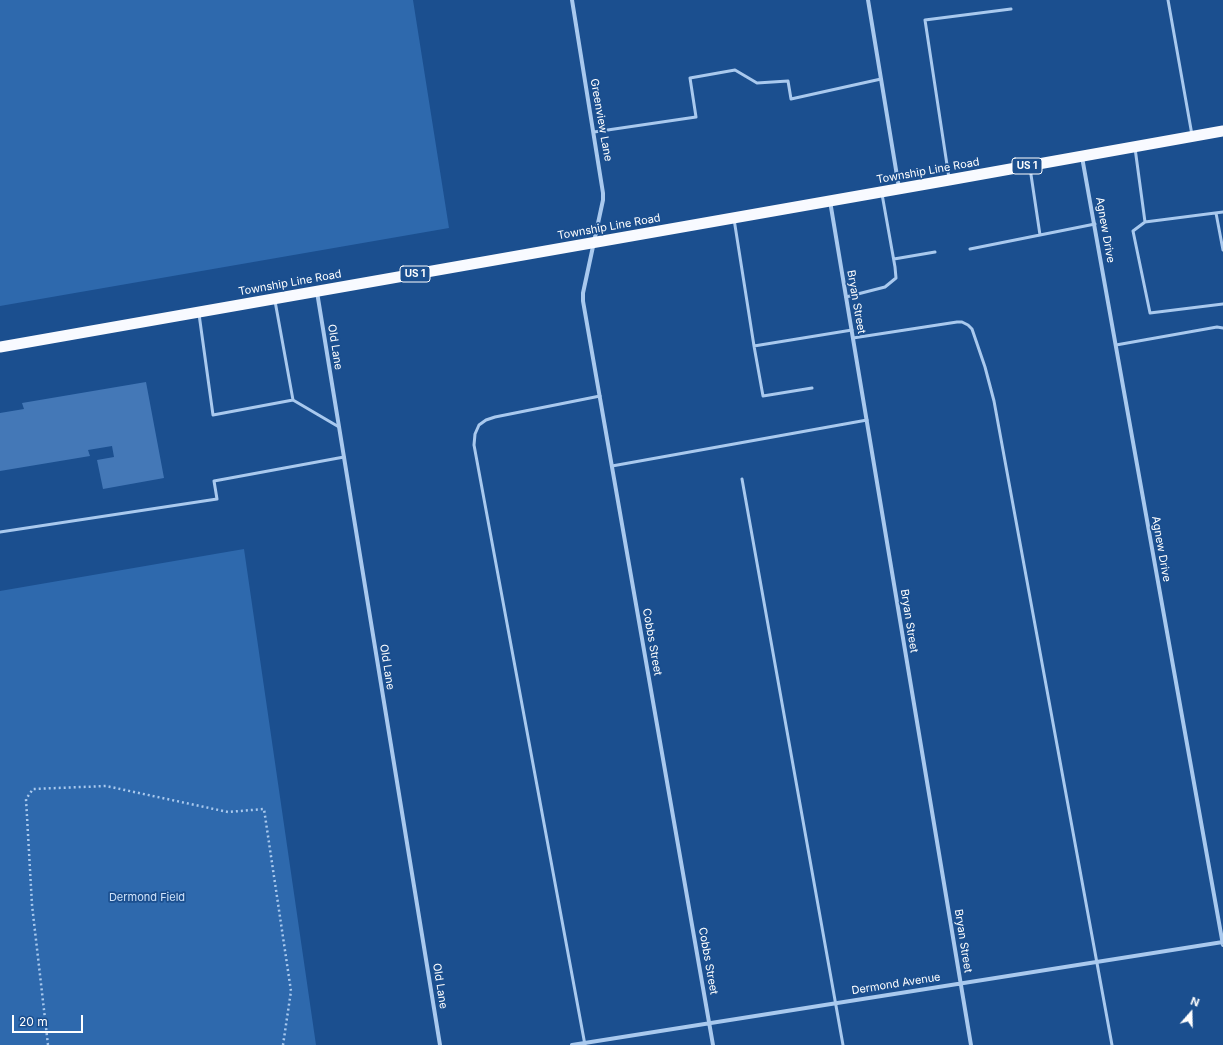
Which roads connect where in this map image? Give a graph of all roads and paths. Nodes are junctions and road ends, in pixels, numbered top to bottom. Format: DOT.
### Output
graph roads {
  1 [pos="572,0"];
  2 [pos="868,0"];
  3 [pos="1168,0"];
  4 [pos="1011,9"];
  5 [pos="881,79"];
  6 [pos="1223,131"];
  7 [pos="594,132"];
  8 [pos="1193,136"];
  9 [pos="1134,147"];
  10 [pos="1082,156"];
  11 [pos="1029,166"];
  12 [pos="949,180"];
  13 [pos="899,188"];
  14 [pos="882,192"];
  15 [pos="830,201"];
  16 [pos="1223,212"];
  17 [pos="1216,213"];
  18 [pos="734,218"];
  19 [pos="1146,222"];
  20 [pos="1094,224"];
  21 [pos="1040,235"];
  22 [pos="593,242"];
  23 [pos="970,249"];
  24 [pos="1223,250"];
  25 [pos="936,252"];
  26 [pos="894,259"];
  27 [pos="317,291"];
  28 [pos="846,297"];
  29 [pos="274,299"];
  30 [pos="1223,304"];
  31 [pos="199,312"];
  32 [pos="1223,328"];
  33 [pos="852,330"];
  34 [pos="853,338"];
  35 [pos="1116,345"];
  36 [pos="754,346"];
  37 [pos="0,347"];
  38 [pos="812,388"];
  39 [pos="600,396"];
  40 [pos="293,400"];
  41 [pos="867,420"];
  42 [pos="339,427"];
  43 [pos="344,457"];
  44 [pos="612,466"];
  45 [pos="742,479"];
  46 [pos="0,532"];
  47 [pos="1223,943"];
  48 [pos="1098,961"];
  49 [pos="960,983"];
  50 [pos="835,1003"];
  51 [pos="709,1023"];
  52 [pos="585,1044"];
  53 [pos="48,1045"];
  54 [pos="283,1045"];
  55 [pos="440,1045"];
  56 [pos="572,1045"];
  57 [pos="713,1045"];
  58 [pos="843,1045"];
  59 [pos="971,1045"];
  60 [pos="1112,1045"];
  1 -- 7 [label="street, Greenview Lane"];
  2 -- 5 [label="street"];
  3 -- 8 [label="lane"];
  4 -- 12 [label="lane"];
  5 -- 7 [label="lane"];
  5 -- 13 [label="street"];
  6 -- 8 [label="highway, Township Line Road / US 1"];
  7 -- 22 [label="street, Greenview Lane"];
  8 -- 9 [label="highway, Township Line Road / US 1"];
  9 -- 10 [label="highway, Township Line Road / US 1"];
  9 -- 19 [label="lane"];
  10 -- 11 [label="highway, Township Line Road / US 1"];
  10 -- 20 [label="street, Agnew Drive"];
  11 -- 12 [label="highway, Township Line Road / US 1"];
  11 -- 21 [label="lane"];
  12 -- 13 [label="highway, Township Line Road / US 1"];
  13 -- 14 [label="highway, Township Line Road / US 1"];
  14 -- 15 [label="highway, Township Line Road / US 1"];
  14 -- 26 [label="lane"];
  15 -- 18 [label="highway, Township Line Road / US 1"];
  15 -- 28 [label="street, Bryan Street"];
  16 -- 17 [label="lane"];
  17 -- 19 [label="lane"];
  17 -- 24 [label="lane"];
  18 -- 22 [label="highway, Township Line Road / US 1"];
  18 -- 36 [label="lane"];
  19 -- 30 [label="lane"];
  20 -- 21 [label="lane"];
  20 -- 35 [label="street, Agnew Drive"];
  21 -- 23 [label="lane"];
  22 -- 27 [label="highway, Township Line Road / US 1"];
  22 -- 39 [label="street, Cobbs Street"];
  25 -- 26 [label="lane"];
  26 -- 28 [label="lane"];
  27 -- 29 [label="highway, Township Line Road / US 1"];
  27 -- 42 [label="street, Old Lane"];
  28 -- 33 [label="street, Bryan Street"];
  29 -- 31 [label="highway, Township Line Road / US 1"];
  29 -- 40 [label="lane"];
  31 -- 37 [label="highway, Township Line Road / US 1"];
  31 -- 40 [label="lane"];
  32 -- 35 [label="lane"];
  33 -- 34 [label="street, Bryan Street"];
  33 -- 36 [label="lane"];
  34 -- 41 [label="street, Bryan Street"];
  34 -- 48 [label="lane"];
  35 -- 47 [label="street, Agnew Drive"];
  36 -- 38 [label="lane"];
  39 -- 44 [label="street, Cobbs Street"];
  39 -- 52 [label="lane"];
  40 -- 42 [label="lane"];
  41 -- 44 [label="lane"];
  41 -- 49 [label="street, Bryan Street"];
  42 -- 43 [label="street, Old Lane"];
  43 -- 46 [label="lane"];
  43 -- 55 [label="street, Old Lane"];
  44 -- 51 [label="street, Cobbs Street"];
  45 -- 50 [label="lane"];
  47 -- 48 [label="street, Dermond Avenue"];
  48 -- 49 [label="street, Dermond Avenue"];
  48 -- 60 [label="lane"];
  49 -- 50 [label="street, Dermond Avenue"];
  49 -- 59 [label="street, Bryan Street"];
  50 -- 51 [label="street, Dermond Avenue"];
  50 -- 58 [label="lane"];
  51 -- 52 [label="street, Dermond Avenue"];
  51 -- 57 [label="street, Cobbs Street"];
  52 -- 56 [label="street, Dermond Avenue"];
  53 -- 54 [label="path"];
}
